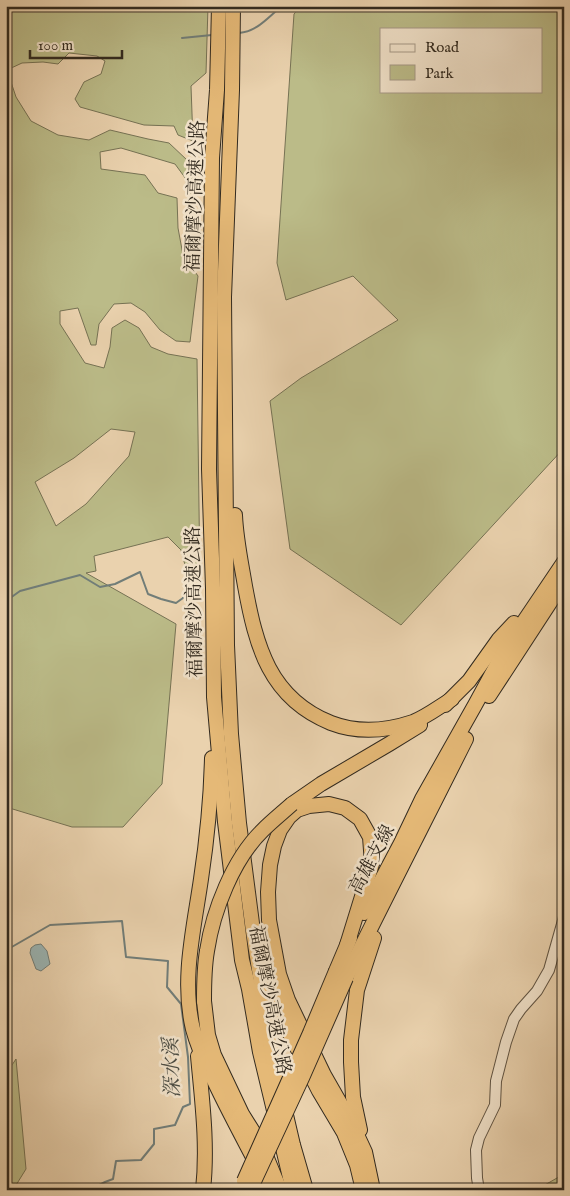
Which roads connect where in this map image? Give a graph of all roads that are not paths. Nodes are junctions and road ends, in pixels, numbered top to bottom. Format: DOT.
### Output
graph roads {
  1 [pos="218,6"];
  2 [pos="233,6"];
  3 [pos="224,90"];
  4 [pos="226,468"];
  5 [pos="564,562"];
  6 [pos="564,581"];
  7 [pos="546,586"];
  8 [pos="214,697"];
  9 [pos="452,699"];
  10 [pos="399,871"];
  11 [pos="564,917"];
  12 [pos="253,931"];
  13 [pos="347,945"];
  14 [pos="341,974"];
  15 [pos="197,1042"];
  16 [pos="365,1152"];
  17 [pos="244,1187"];
  18 [pos="204,1190"];
  19 [pos="270,1190"];
  20 [pos="280,1190"];
  21 [pos="293,1190"];
  22 [pos="306,1190"];
  23 [pos="363,1190"];
  24 [pos="373,1190"];
  25 [pos="479,1190"];
  1 -- 3 [label="highway, 福爾摩沙高速公路"];
  2 -- 3 [label="highway, 福爾摩沙高速公路"];
  3 -- 4 [label="highway, 福爾摩沙高速公路"];
  3 -- 8 [label="highway, 福爾摩沙高速公路"];
  4 -- 9 [label="highway"];
  4 -- 12 [label="highway, 福爾摩沙高速公路"];
  5 -- 7 [label="highway, 高雄支線"];
  6 -- 10 [label="highway, 高雄支線"];
  7 -- 9 [label="highway"];
  7 -- 13 [label="highway, 高雄支線"];
  8 -- 15 [label="highway"];
  8 -- 21 [label="highway, 福爾摩沙高速公路"];
  9 -- 20 [label="highway, bridge"];
  10 -- 14 [label="highway, 高雄支線"];
  10 -- 16 [label="highway"];
  11 -- 25 [label="street"];
  12 -- 22 [label="highway, 福爾摩沙高速公路"];
  12 -- 23 [label="highway"];
  13 -- 14 [label="highway, 高雄支線"];
  13 -- 16 [label="highway"];
  14 -- 17 [label="highway, 高雄支線, bridge"];
  15 -- 18 [label="highway"];
  15 -- 19 [label="highway"];
  16 -- 24 [label="highway"];
}
